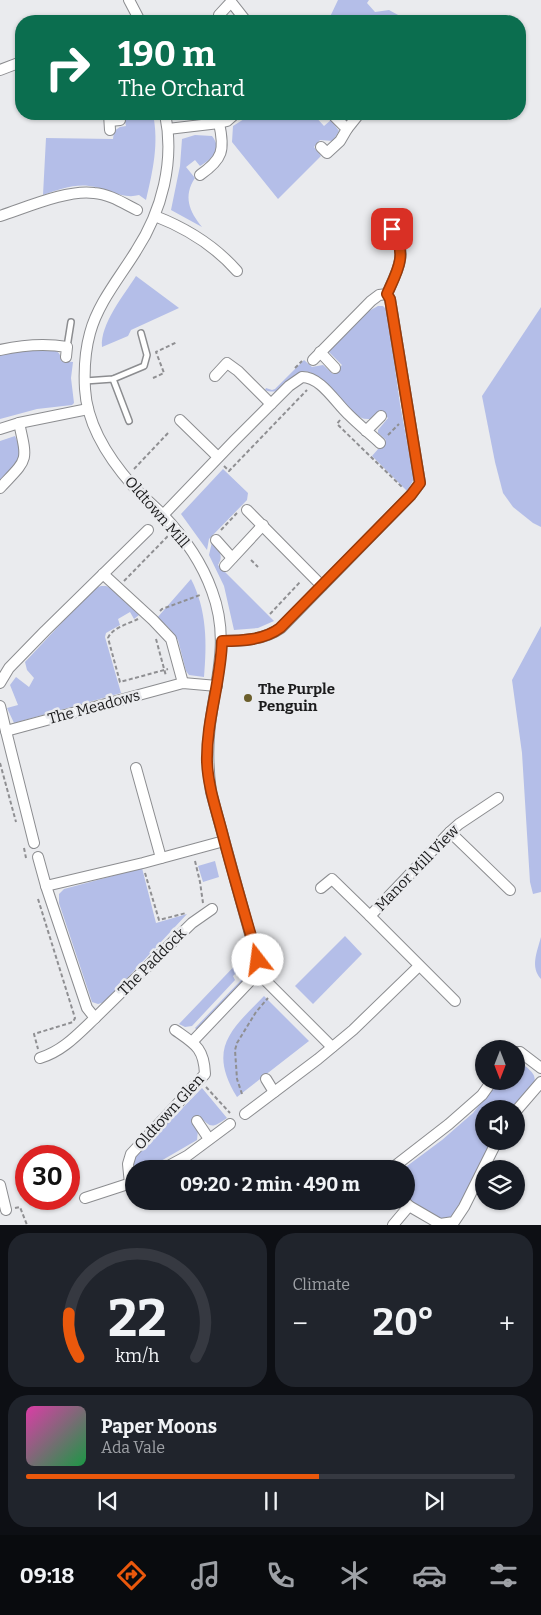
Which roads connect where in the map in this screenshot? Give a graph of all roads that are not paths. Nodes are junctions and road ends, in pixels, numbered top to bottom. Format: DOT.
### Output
graph roads {
  1 [pos="129,0"];
  2 [pos="134,15"];
  3 [pos="219,15"];
  4 [pos="241,15"];
  5 [pos="15,64"];
  6 [pos="0,70"];
  7 [pos="166,120"];
  8 [pos="228,120"];
  9 [pos="338,120"];
  10 [pos="354,120"];
  11 [pos="219,123"];
  12 [pos="347,128"];
  13 [pos="168,129"];
  14 [pos="321,146"];
  15 [pos="200,175"];
  16 [pos="137,210"];
  17 [pos="0,216"];
  18 [pos="155,216"];
  19 [pos="385,216"];
  20 [pos="237,271"];
  21 [pos="387,294"];
  22 [pos="71,322"];
  23 [pos="141,333"];
  24 [pos="0,350"];
  25 [pos="66,352"];
  26 [pos="320,352"];
  27 [pos="309,359"];
  28 [pos="335,368"];
  29 [pos="215,376"];
  30 [pos="113,379"];
  31 [pos="85,381"];
  32 [pos="272,404"];
  33 [pos="88,409"];
  34 [pos="381,416"];
  35 [pos="129,420"];
  36 [pos="180,420"];
  37 [pos="19,423"];
  38 [pos="0,429"];
  39 [pos="366,430"];
  40 [pos="380,443"];
  41 [pos="217,458"];
  42 [pos="0,488"];
  43 [pos="247,510"];
  44 [pos="163,515"];
  45 [pos="263,525"];
  46 [pos="148,530"];
  47 [pos="216,540"];
  48 [pos="232,558"];
  49 [pos="225,566"];
  50 [pos="103,574"];
  51 [pos="322,586"];
  52 [pos="222,641"];
  53 [pos="0,683"];
  54 [pos="183,683"];
  55 [pos="217,686"];
  56 [pos="0,706"];
  57 [pos="6,731"];
  58 [pos="136,768"];
  59 [pos="498,798"];
  60 [pos="450,832"];
  61 [pos="224,841"];
  62 [pos="34,843"];
  63 [pos="38,857"];
  64 [pos="161,858"];
  65 [pos="46,886"];
  66 [pos="321,888"];
  67 [pos="510,890"];
  68 [pos="212,909"];
  69 [pos="370,916"];
  70 [pos="419,966"];
  71 [pos="257,972"];
  72 [pos="455,1002"];
  73 [pos="96,1018"];
  74 [pos="174,1030"];
  75 [pos="192,1042"];
  76 [pos="332,1047"];
  77 [pos="525,1056"];
  78 [pos="40,1058"];
  79 [pos="541,1068"];
  80 [pos="266,1079"];
  81 [pos="541,1082"];
  82 [pos="486,1090"];
  83 [pos="274,1092"];
  84 [pos="525,1101"];
  85 [pos="245,1114"];
  86 [pos="197,1121"];
  87 [pos="230,1124"];
  88 [pos="209,1139"];
  89 [pos="492,1150"];
  90 [pos="129,1160"];
  91 [pos="180,1160"];
  92 [pos="403,1160"];
  93 [pos="125,1185"];
  94 [pos="0,1186"];
  95 [pos="85,1198"];
  96 [pos="415,1209"];
  97 [pos="6,1210"];
  98 [pos="403,1210"];
  99 [pos="392,1225"];
  1 -- 2 [label="street"];
  3 -- 4 [label="street"];
  5 -- 6 [label="street"];
  7 -- 13 [label="street, Oldtown Mill"];
  8 -- 11 [label="street"];
  9 -- 12 [label="street"];
  10 -- 12 [label="street"];
  11 -- 13 [label="street"];
  11 -- 15 [label="street"];
  12 -- 14 [label="street"];
  13 -- 18 [label="street, Oldtown Mill"];
  16 -- 17 [label="street"];
  18 -- 20 [label="street"];
  18 -- 31 [label="street, Oldtown Mill"];
  19 -- 21 [label="street"];
  21 -- 26 [label="street"];
  21 -- 51 [label="street"];
  22 -- 25 [label="lane"];
  23 -- 30 [label="lane"];
  24 -- 25 [label="street"];
  26 -- 27 [label="street"];
  26 -- 28 [label="street"];
  29 -- 32 [label="street"];
  30 -- 31 [label="lane"];
  30 -- 35 [label="lane"];
  31 -- 33 [label="street, Oldtown Mill"];
  32 -- 39 [label="street"];
  32 -- 41 [label="street"];
  33 -- 37 [label="street"];
  33 -- 44 [label="street, Oldtown Mill"];
  34 -- 39 [label="street"];
  36 -- 41 [label="street"];
  37 -- 38 [label="street"];
  37 -- 42 [label="street"];
  39 -- 40 [label="street"];
  41 -- 44 [label="street"];
  43 -- 45 [label="street"];
  44 -- 52 [label="street, Oldtown Mill"];
  45 -- 48 [label="street"];
  45 -- 51 [label="street"];
  46 -- 50 [label="street"];
  47 -- 48 [label="street"];
  48 -- 49 [label="street"];
  50 -- 53 [label="street"];
  50 -- 54 [label="street"];
  51 -- 52 [label="street"];
  52 -- 55 [label="street, Oldtown Mill"];
  54 -- 55 [label="street, The Meadows"];
  54 -- 57 [label="street, The Meadows"];
  55 -- 61 [label="street, Oldtown Mill"];
  56 -- 57 [label="street"];
  57 -- 62 [label="street"];
  58 -- 64 [label="street"];
  59 -- 60 [label="street, Manor Mill View"];
  60 -- 67 [label="street"];
  60 -- 69 [label="street, Manor Mill View"];
  61 -- 64 [label="street"];
  61 -- 71 [label="street, Oldtown Mill"];
  63 -- 65 [label="street"];
  64 -- 65 [label="street"];
  65 -- 73 [label="street"];
  66 -- 69 [label="street"];
  68 -- 73 [label="street, The Paddock"];
  69 -- 70 [label="street, Manor Mill View"];
  70 -- 72 [label="street, Manor Mill View"];
  70 -- 76 [label="street"];
  71 -- 75 [label="street"];
  71 -- 76 [label="street"];
  73 -- 78 [label="street, The Paddock"];
  74 -- 75 [label="street, Oldtown Glen"];
  75 -- 90 [label="street, Oldtown Glen"];
  76 -- 83 [label="street"];
  77 -- 79 [label="street"];
  80 -- 83 [label="street"];
  81 -- 84 [label="street"];
  82 -- 92 [label="street"];
  83 -- 85 [label="street"];
  86 -- 88 [label="street"];
  87 -- 88 [label="street"];
  88 -- 91 [label="street"];
  89 -- 96 [label="street"];
  93 -- 95 [label="street, Oldtown Glen"];
  94 -- 97 [label="street"];
  98 -- 99 [label="street"];
}
